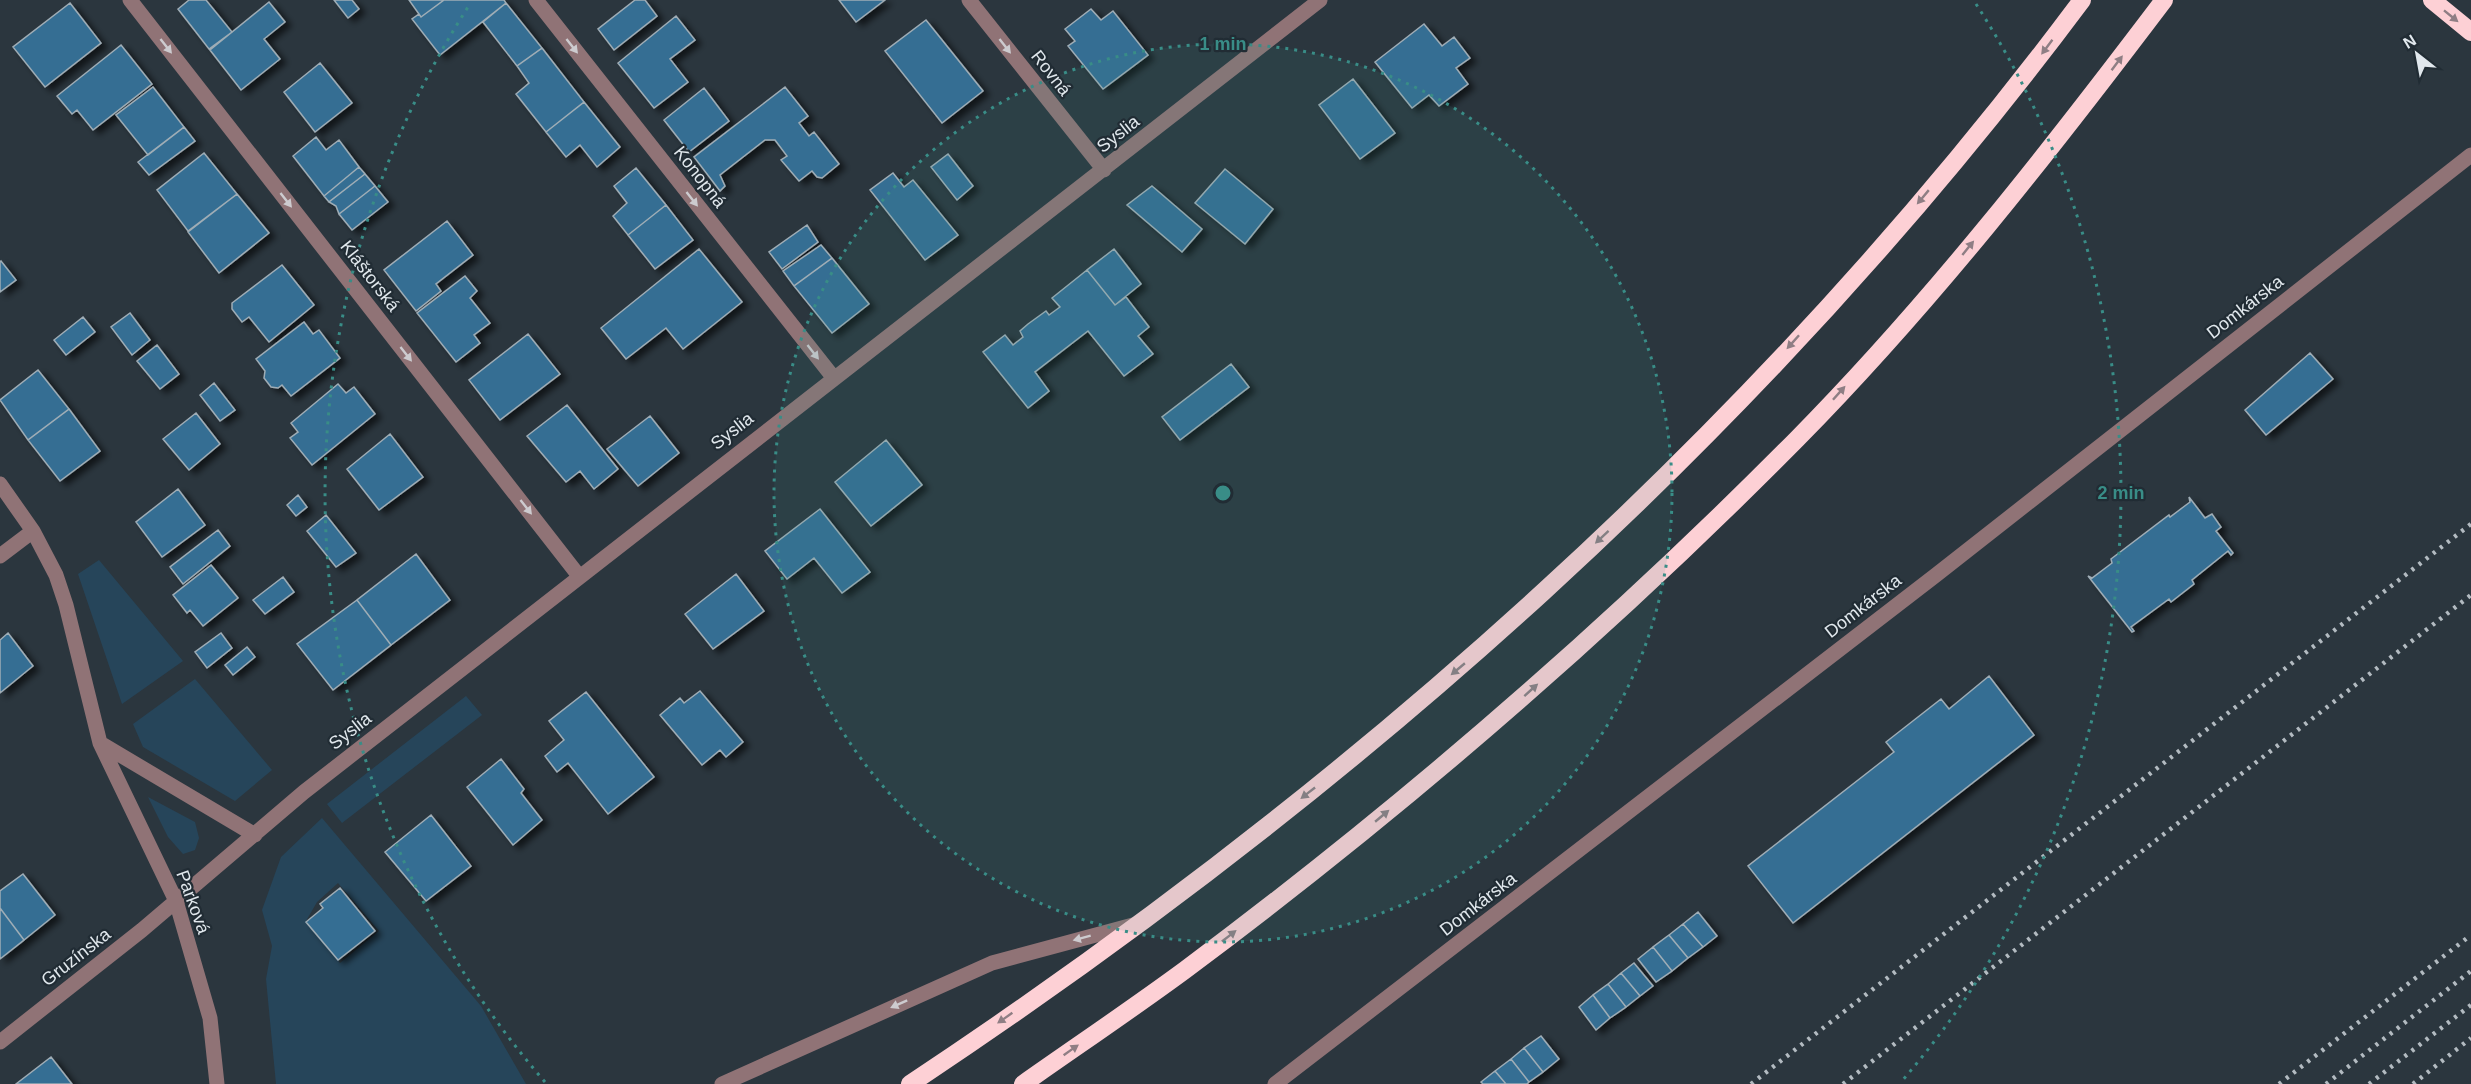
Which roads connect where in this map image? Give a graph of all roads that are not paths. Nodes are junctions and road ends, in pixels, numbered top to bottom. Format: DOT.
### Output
graph roads {
  1 [pos="130,0"];
  2 [pos="536,0"];
  3 [pos="969,0"];
  4 [pos="1320,0"];
  5 [pos="2082,0"];
  6 [pos="2164,0"];
  7 [pos="2432,0"];
  8 [pos="2471,32"];
  9 [pos="2471,155"];
  10 [pos="1104,170"];
  11 [pos="833,377"];
  12 [pos="0,484"];
  13 [pos="33,531"];
  14 [pos="0,556"];
  15 [pos="579,576"];
  16 [pos="100,743"];
  17 [pos="255,835"];
  18 [pos="176,901"];
  19 [pos="1138,923"];
  20 [pos="0,1042"];
  21 [pos="218,1084"];
  22 [pos="722,1084"];
  23 [pos="910,1084"];
  24 [pos="1023,1084"];
  25 [pos="1275,1084"];
  1 -- 15 [label="street, Kláštorská, one-way"];
  2 -- 11 [label="street, Konopná, one-way"];
  3 -- 10 [label="street, Rovná, one-way"];
  4 -- 10 [label="street, Syslia"];
  5 -- 19 [label="highway, one-way"];
  24 -- 6 [label="highway, one-way"];
  7 -- 8 [label="highway, one-way"];
  9 -- 25 [label="street, Domkárska"];
  10 -- 11 [label="street, Syslia"];
  11 -- 15 [label="street, Syslia"];
  12 -- 13 [label="street, Parková"];
  13 -- 14 [label="street"];
  13 -- 16 [label="street, Parková"];
  15 -- 17 [label="street, Syslia"];
  16 -- 17 [label="street"];
  16 -- 18 [label="street, Parková"];
  17 -- 18 [label="street, Syslia"];
  18 -- 20 [label="street, Gruzínska"];
  18 -- 21 [label="street, Parková"];
  19 -- 22 [label="street, one-way"];
  19 -- 23 [label="highway, one-way"];
}
